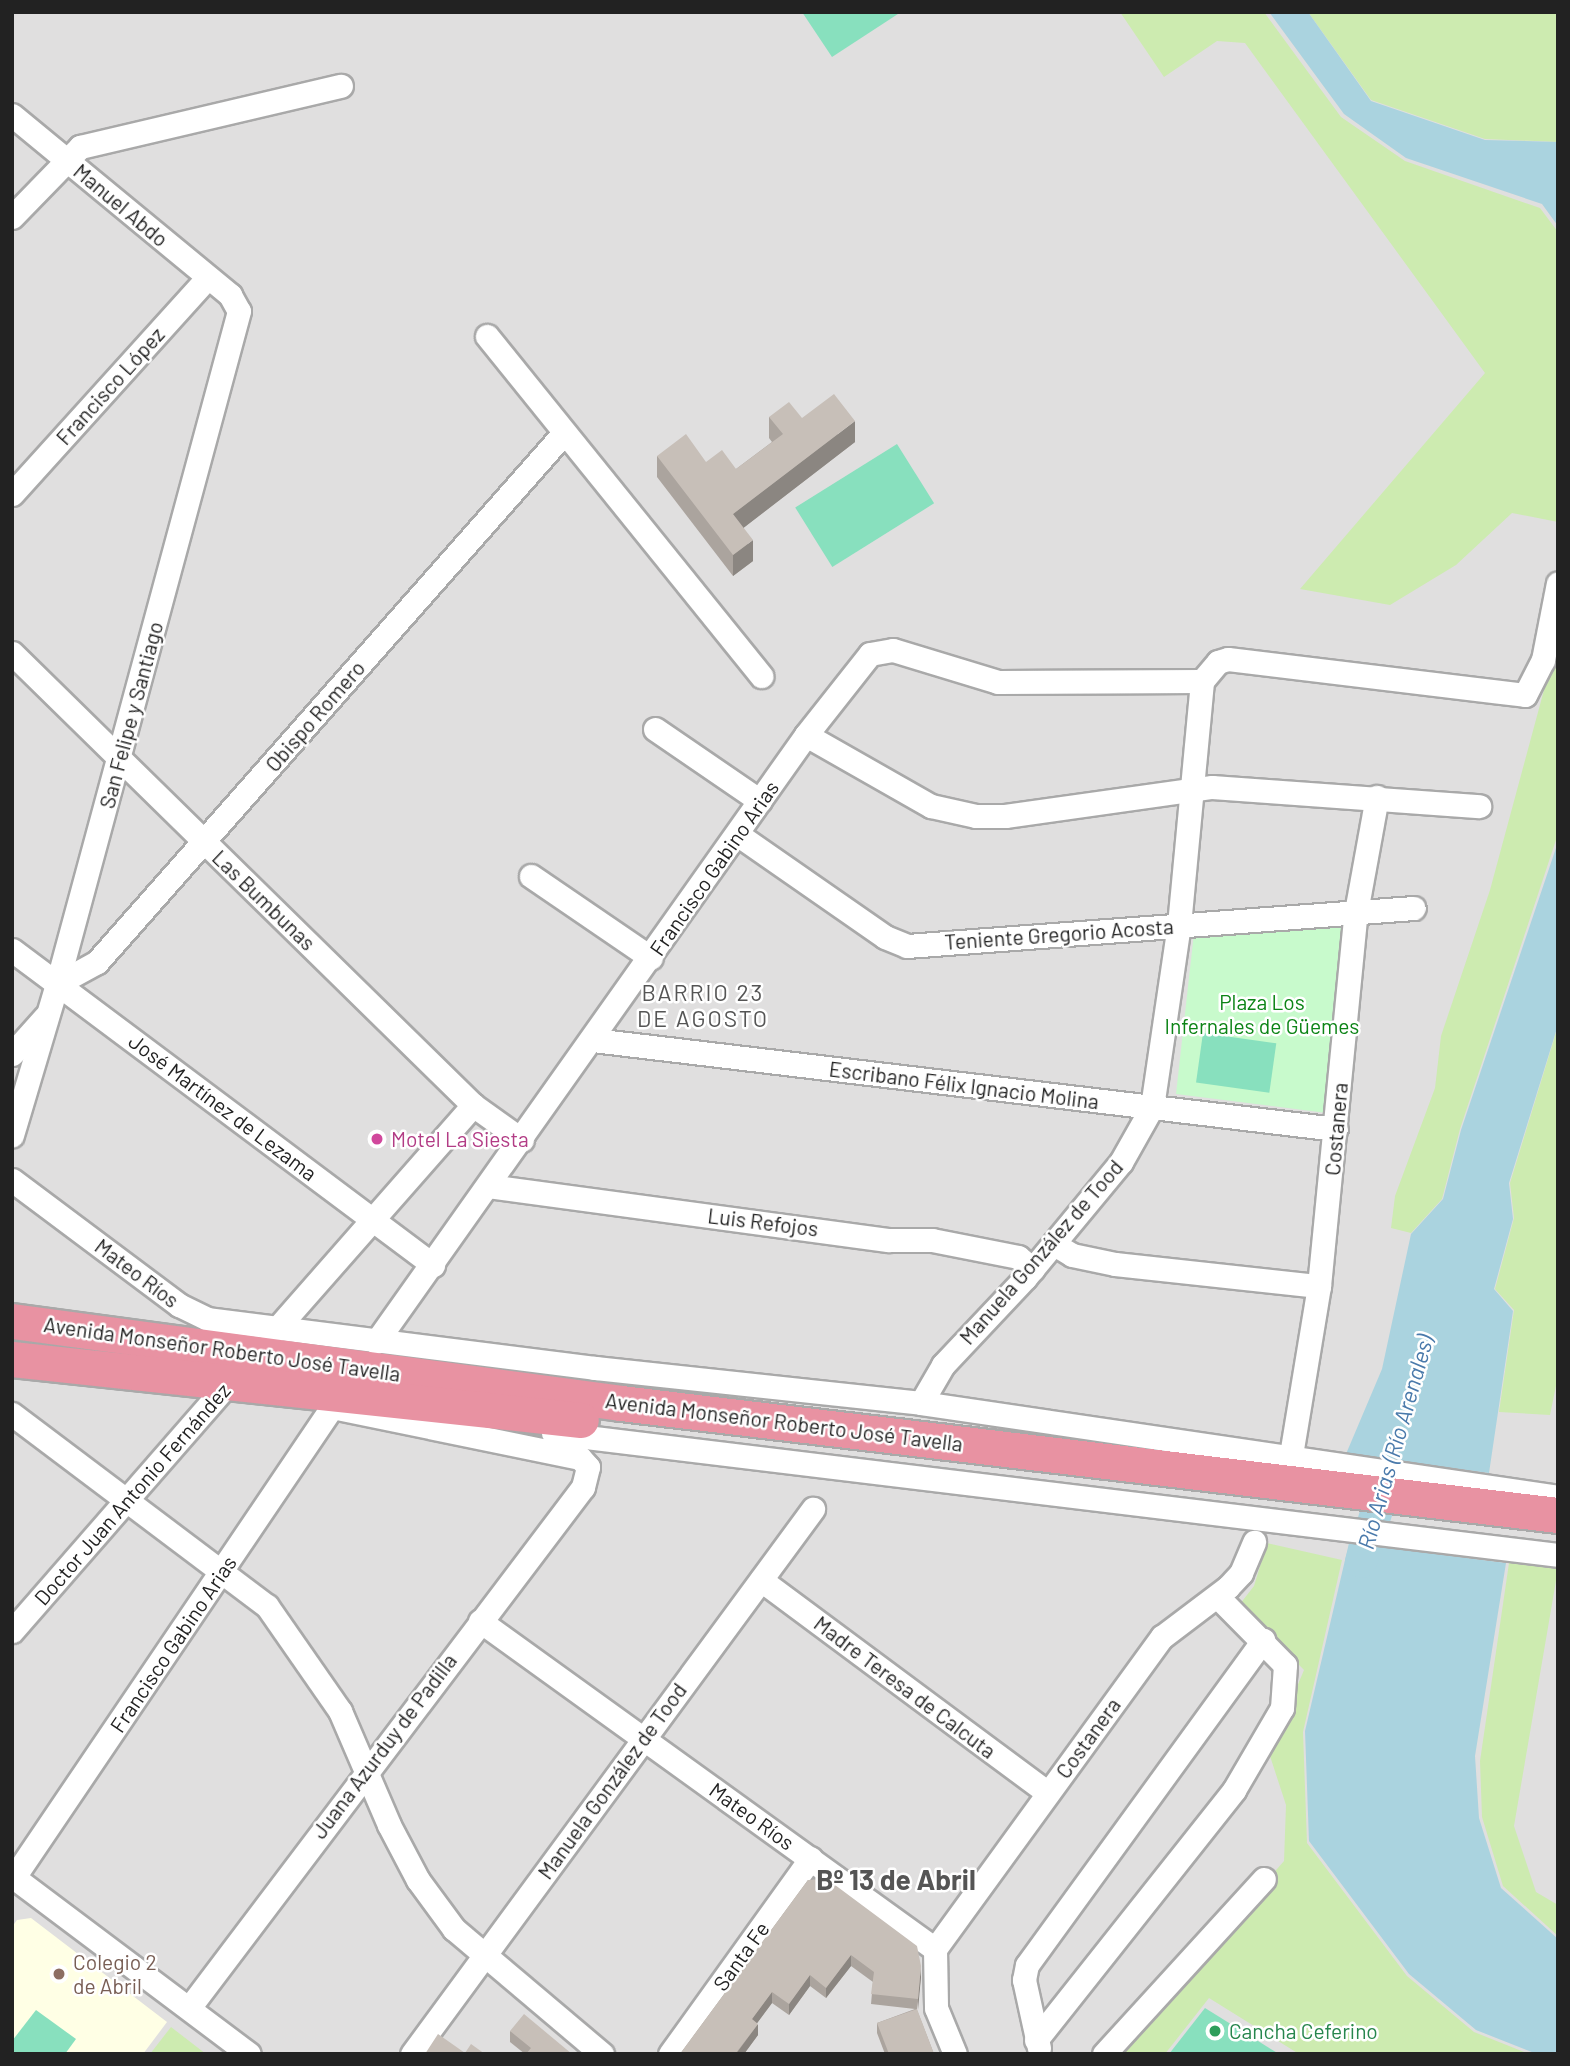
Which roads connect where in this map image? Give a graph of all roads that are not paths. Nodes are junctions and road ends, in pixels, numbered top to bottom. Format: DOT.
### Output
graph roads {
  1 [pos="341,86"];
  2 [pos="12,115"];
  3 [pos="65,159"];
  4 [pos="12,217"];
  5 [pos="208,277"];
  6 [pos="230,295"];
  7 [pos="487,336"];
  8 [pos="563,434"];
  9 [pos="12,494"];
  10 [pos="1558,583"];
  11 [pos="12,653"];
  12 [pos="761,676"];
  13 [pos="1202,681"];
  14 [pos="655,729"];
  15 [pos="806,735"];
  16 [pos="120,756"];
  17 [pos="1190,790"];
  18 [pos="1377,797"];
  19 [pos="761,801"];
  20 [pos="1479,806"];
  21 [pos="737,834"];
  22 [pos="205,841"];
  23 [pos="531,876"];
  24 [pos="1414,908"];
  25 [pos="1356,912"];
  26 [pos="1179,925"];
  27 [pos="12,950"];
  28 [pos="651,958"];
  29 [pos="57,984"];
  30 [pos="49,1012"];
  31 [pos="593,1040"];
  32 [pos="12,1054"];
  33 [pos="473,1105"];
  34 [pos="1152,1107"];
  35 [pos="1336,1129"];
  36 [pos="12,1135"];
  37 [pos="522,1140"];
  38 [pos="12,1180"];
  39 [pos="488,1186"];
  40 [pos="375,1219"];
  41 [pos="1054,1244"];
  42 [pos="433,1265"];
  43 [pos="1033,1269"];
  44 [pos="1319,1286"];
  45 [pos="12,1321"];
  46 [pos="279,1326"];
  47 [pos="376,1342"];
  48 [pos="253,1354"];
  49 [pos="12,1359"];
  50 [pos="229,1383"];
  51 [pos="921,1402"];
  52 [pos="332,1407"];
  53 [pos="12,1414"];
  54 [pos="1294,1493"];
  55 [pos="1558,1497"];
  56 [pos="124,1502"];
  57 [pos="813,1509"];
  58 [pos="1558,1515"];
  59 [pos="1558,1536"];
  60 [pos="1254,1542"];
  61 [pos="1558,1555"];
  62 [pos="221,1573"];
  63 [pos="761,1580"];
  64 [pos="1218,1597"];
  65 [pos="480,1621"];
  66 [pos="12,1631"];
  67 [pos="1263,1640"];
  68 [pos="644,1738"];
  69 [pos="365,1771"];
  70 [pos="1048,1793"];
  71 [pos="811,1858"];
  72 [pos="13,1878"];
  73 [pos="1264,1879"];
  74 [pos="935,1949"];
  75 [pos="484,1955"];
  76 [pos="188,2008"];
  77 [pos="1039,2047"];
  78 [pos="249,2054"];
  79 [pos="412,2054"];
  80 [pos="602,2054"];
  81 [pos="670,2054"];
  82 [pos="956,2054"];
  83 [pos="1104,2054"];
  1 -- 3 [label="street"];
  2 -- 3 [label="street, Manuel Abdo"];
  3 -- 4 [label="street"];
  3 -- 5 [label="street, Manuel Abdo"];
  5 -- 6 [label="street, Manuel Abdo"];
  5 -- 9 [label="street, Francisco López"];
  6 -- 16 [label="street, San Felipe y Santiago"];
  7 -- 8 [label="street"];
  8 -- 12 [label="street"];
  8 -- 22 [label="street, Obispo Romero"];
  10 -- 13 [label="street"];
  11 -- 16 [label="street, Las Bumbunas"];
  13 -- 15 [label="street, Francisco Gabino Arias"];
  13 -- 17 [label="street, Manuela González de Tood"];
  14 -- 19 [label="street"];
  15 -- 17 [label="street"];
  15 -- 19 [label="street, Francisco Gabino Arias"];
  16 -- 22 [label="street, Las Bumbunas"];
  16 -- 29 [label="street, San Felipe y Santiago"];
  17 -- 18 [label="street"];
  17 -- 26 [label="street, Manuela González de Tood"];
  18 -- 20 [label="street"];
  18 -- 25 [label="street, Costanera"];
  19 -- 21 [label="street, Francisco Gabino Arias"];
  21 -- 26 [label="street, Teniente Gregorio Acosta"];
  21 -- 28 [label="street, Francisco Gabino Arias"];
  22 -- 29 [label="street, Obispo Romero"];
  22 -- 33 [label="street, Las Bumbunas"];
  23 -- 28 [label="street"];
  24 -- 25 [label="street, Teniente Gregorio Acosta"];
  25 -- 26 [label="street, Teniente Gregorio Acosta"];
  25 -- 35 [label="street, Costanera"];
  26 -- 34 [label="street, Manuela González de Tood"];
  27 -- 29 [label="street, José Martínez de Lezama"];
  28 -- 31 [label="street, Francisco Gabino Arias"];
  29 -- 30 [label="street, San Felipe y Santiago"];
  29 -- 40 [label="street, José Martínez de Lezama"];
  30 -- 32 [label="street"];
  30 -- 36 [label="street, San Felipe y Santiago"];
  31 -- 34 [label="street, Escribano Félix Ignacio Molina"];
  31 -- 37 [label="street, Francisco Gabino Arias"];
  33 -- 37 [label="street, Las Bumbunas"];
  33 -- 40 [label="street, Doctor Juan Antonio Fernández"];
  34 -- 35 [label="street, Escribano Félix Ignacio Molina"];
  34 -- 41 [label="street, Manuela González de Tood"];
  35 -- 44 [label="street, Costanera"];
  37 -- 39 [label="street, Francisco Gabino Arias"];
  38 -- 46 [label="street, Mateo Ríos"];
  39 -- 42 [label="street, Francisco Gabino Arias"];
  39 -- 43 [label="street, Luis Refojos"];
  40 -- 42 [label="street, José Martínez de Lezama"];
  40 -- 46 [label="street, Doctor Juan Antonio Fernández"];
  41 -- 43 [label="street, Manuela González de Tood"];
  41 -- 44 [label="street"];
  42 -- 47 [label="street, Francisco Gabino Arias"];
  43 -- 51 [label="street, Manuela González de Tood"];
  44 -- 54 [label="street, Costanera"];
  45 -- 48 [label="highway, Avenida Monseñor Roberto José Tavella"];
  46 -- 47 [label="street, Mateo Ríos"];
  46 -- 48 [label="street, Doctor Juan Antonio Fernández"];
  47 -- 51 [label="street, Mateo Ríos"];
  48 -- 50 [label="street, Doctor Juan Antonio Fernández"];
  48 -- 54 [label="highway, Avenida Monseñor Roberto José Tavella"];
  49 -- 50 [label="highway, Avenida Monseñor Roberto José Tavella"];
  50 -- 52 [label="street"];
  50 -- 54 [label="highway, Avenida Monseñor Roberto José Tavella"];
  50 -- 56 [label="street, Doctor Juan Antonio Fernández"];
  51 -- 54 [label="street, Mateo Ríos"];
  52 -- 54 [label="street"];
  52 -- 62 [label="street, Francisco Gabino Arias"];
  52 -- 65 [label="street, Juana Azurduy de Padilla"];
  53 -- 56 [label="street"];
  54 -- 55 [label="street"];
  54 -- 58 [label="highway, Avenida Monseñor Roberto José Tavella"];
  54 -- 59 [label="highway, Avenida Monseñor Roberto José Tavella"];
  54 -- 61 [label="street"];
  56 -- 62 [label="street"];
  56 -- 66 [label="street, Doctor Juan Antonio Fernández"];
  57 -- 63 [label="street, Manuela González de Tood"];
  60 -- 64 [label="street, Costanera"];
  62 -- 69 [label="street"];
  62 -- 72 [label="street, Francisco Gabino Arias"];
  63 -- 68 [label="street, Manuela González de Tood"];
  63 -- 70 [label="street, Madre Teresa de Calcuta"];
  64 -- 67 [label="street"];
  64 -- 70 [label="street, Costanera"];
  65 -- 68 [label="street, Mateo Ríos"];
  65 -- 69 [label="street, Juana Azurduy de Padilla"];
  67 -- 77 [label="street"];
  67 -- 77 [label="street"];
  68 -- 71 [label="street, Mateo Ríos"];
  68 -- 75 [label="street, Manuela González de Tood"];
  69 -- 75 [label="street"];
  69 -- 76 [label="street, Juana Azurduy de Padilla"];
  70 -- 74 [label="street, Costanera"];
  71 -- 74 [label="street, Mateo Ríos"];
  71 -- 81 [label="street, Santa Fe"];
  72 -- 76 [label="street"];
  73 -- 83 [label="street"];
  74 -- 82 [label="street"];
  75 -- 79 [label="street, Manuela González de Tood"];
  75 -- 80 [label="street"];
  76 -- 78 [label="street"];
}
